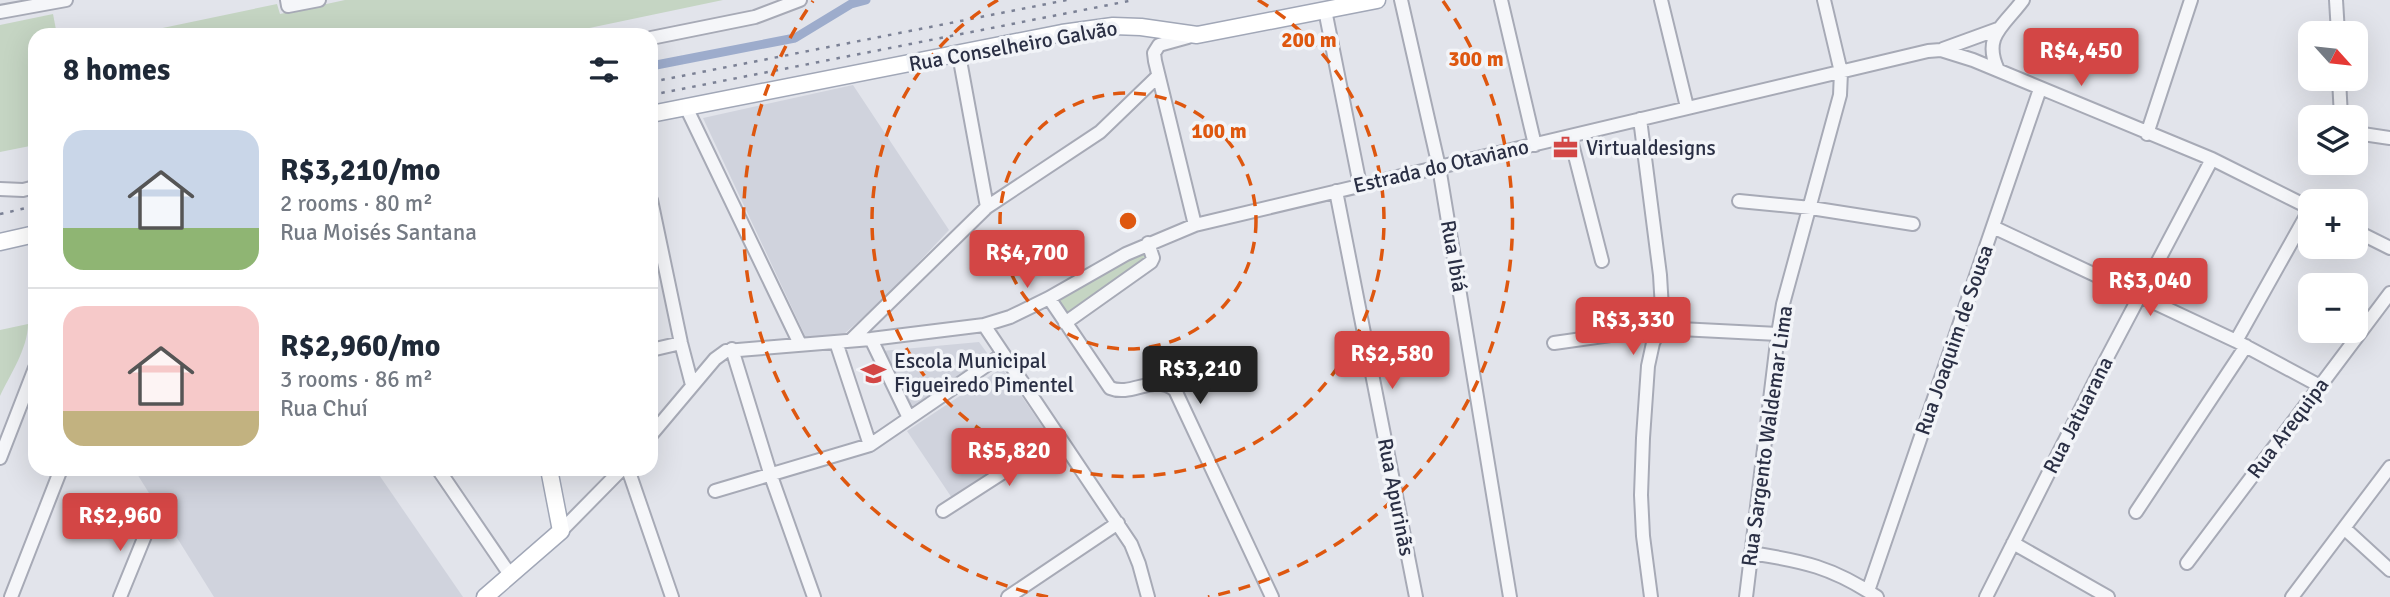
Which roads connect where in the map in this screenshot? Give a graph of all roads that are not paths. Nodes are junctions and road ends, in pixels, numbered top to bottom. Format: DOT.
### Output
graph roads {
  1 [pos="66,0"];
  2 [pos="287,0"];
  3 [pos="319,0"];
  4 [pos="800,0"];
  5 [pos="1377,0"];
  6 [pos="1401,0"];
  7 [pos="1501,0"];
  8 [pos="1661,0"];
  9 [pos="1824,0"];
  10 [pos="2023,0"];
  11 [pos="2191,0"];
  12 [pos="2336,0"];
  13 [pos="1325,10"];
  14 [pos="0,12"];
  15 [pos="2337,21"];
  16 [pos="1998,29"];
  17 [pos="1196,35"];
  18 [pos="658,37"];
  19 [pos="1941,50"];
  20 [pos="959,55"];
  21 [pos="1998,70"];
  22 [pos="1841,72"];
  23 [pos="1157,78"];
  24 [pos="2039,89"];
  25 [pos="686,107"];
  26 [pos="1687,107"];
  27 [pos="658,113"];
  28 [pos="1640,119"];
  29 [pos="2147,134"];
  30 [pos="2368,135"];
  31 [pos="1570,136"];
  32 [pos="2390,138"];
  33 [pos="1535,145"];
  34 [pos="2212,159"];
  35 [pos="1439,167"];
  36 [pos="1360,185"];
  37 [pos="0,189"];
  38 [pos="28,189"];
  39 [pos="1336,191"];
  40 [pos="1739,201"];
  41 [pos="2298,202"];
  42 [pos="987,207"];
  43 [pos="1811,208"];
  44 [pos="1913,224"];
  45 [pos="1195,225"];
  46 [pos="1993,227"];
  47 [pos="2298,232"];
  48 [pos="658,233"];
  49 [pos="28,236"];
  50 [pos="2368,237"];
  51 [pos="0,242"];
  52 [pos="1148,243"];
  53 [pos="2390,248"];
  54 [pos="1601,261"];
  55 [pos="2390,293"];
  56 [pos="2140,295"];
  57 [pos="1049,298"];
  58 [pos="1065,323"];
  59 [pos="984,325"];
  60 [pos="1660,328"];
  61 [pos="1778,334"];
  62 [pos="871,339"];
  63 [pos="851,340"];
  64 [pos="836,342"];
  65 [pos="681,343"];
  66 [pos="1554,343"];
  67 [pos="800,344"];
  68 [pos="2241,344"];
  69 [pos="658,348"];
  70 [pos="732,349"];
  71 [pos="1003,354"];
  72 [pos="692,385"];
  73 [pos="28,386"];
  74 [pos="2319,386"];
  75 [pos="909,418"];
  76 [pos="658,426"];
  77 [pos="1058,437"];
  78 [pos="870,444"];
  79 [pos="0,458"];
  80 [pos="2390,467"];
  81 [pos="58,476"];
  82 [pos="442,476"];
  83 [pos="550,476"];
  84 [pos="615,476"];
  85 [pos="630,476"];
  86 [pos="771,476"];
  87 [pos="715,491"];
  88 [pos="943,511"];
  89 [pos="2136,512"];
  90 [pos="150,521"];
  91 [pos="1118,523"];
  92 [pos="2344,528"];
  93 [pos="561,531"];
  94 [pos="2013,543"];
  95 [pos="1751,553"];
  96 [pos="2188,564"];
  97 [pos="2390,570"];
  98 [pos="499,589"];
  99 [pos="1872,594"];
  100 [pos="11,597"];
  101 [pos="120,597"];
  102 [pos="672,597"];
  103 [pos="814,597"];
  104 [pos="1008,597"];
  105 [pos="1148,597"];
  106 [pos="1272,597"];
  107 [pos="1416,597"];
  108 [pos="1510,597"];
  109 [pos="1651,597"];
  110 [pos="1746,597"];
  111 [pos="1986,597"];
  112 [pos="2108,597"];
  113 [pos="2292,597"];
  1 -- 14 [label="street"];
  2 -- 3 [label="street"];
  4 -- 18 [label="street"];
  5 -- 13 [label="main road, Rua Conselheiro Galvão"];
  6 -- 35 [label="street, Rua Ibiá"];
  7 -- 33 [label="street"];
  8 -- 26 [label="street"];
  9 -- 22 [label="street"];
  10 -- 16 [label="street"];
  11 -- 29 [label="street"];
  12 -- 15 [label="street"];
  13 -- 17 [label="main road, Rua Conselheiro Galvão"];
  13 -- 36 [label="street"];
  16 -- 19 [label="street"];
  16 -- 21 [label="street"];
  17 -- 20 [label="main road, Rua Conselheiro Galvão"];
  17 -- 23 [label="street"];
  19 -- 21 [label="street, Estrada do Otaviano"];
  19 -- 22 [label="street, Estrada do Otaviano"];
  20 -- 25 [label="main road, Rua Conselheiro Galvão"];
  20 -- 42 [label="street"];
  21 -- 24 [label="street, Estrada do Otaviano"];
  22 -- 26 [label="street, Estrada do Otaviano"];
  22 -- 43 [label="street, Rua Sargento Waldemar Lima"];
  23 -- 42 [label="street"];
  23 -- 45 [label="street"];
  24 -- 29 [label="street, Estrada do Otaviano"];
  24 -- 46 [label="street, Rua Joaquim de Sousa"];
  25 -- 27 [label="main road, Rua Conselheiro Galvão"];
  25 -- 67 [label="street"];
  26 -- 28 [label="street, Estrada do Otaviano"];
  28 -- 31 [label="street, Estrada do Otaviano"];
  28 -- 60 [label="street"];
  29 -- 34 [label="street, Estrada do Otaviano"];
  30 -- 32 [label="street"];
  31 -- 33 [label="street, Estrada do Otaviano"];
  31 -- 54 [label="street"];
  33 -- 35 [label="street, Estrada do Otaviano"];
  34 -- 41 [label="street, Estrada do Otaviano"];
  34 -- 56 [label="street, Rua Jatuarana"];
  35 -- 36 [label="street, Estrada do Otaviano"];
  35 -- 108 [label="street, Rua Ibiá"];
  36 -- 39 [label="street, Estrada do Otaviano"];
  37 -- 38 [label="street"];
  39 -- 45 [label="street, Estrada do Otaviano"];
  39 -- 107 [label="street, Rua Apurinãs"];
  40 -- 43 [label="street"];
  42 -- 63 [label="street"];
  43 -- 44 [label="street"];
  43 -- 61 [label="street, Rua Sargento Waldemar Lima"];
  45 -- 52 [label="street, Estrada do Otaviano"];
  46 -- 56 [label="street"];
  46 -- 99 [label="street, Rua Joaquim de Sousa"];
  47 -- 68 [label="street"];
  48 -- 65 [label="street"];
  49 -- 51 [label="main road"];
  50 -- 53 [label="street"];
  52 -- 57 [label="street, Estrada do Otaviano"];
  52 -- 58 [label="street"];
  55 -- 74 [label="street, Rua Arequipa"];
  56 -- 68 [label="street"];
  56 -- 94 [label="street, Rua Jatuarana"];
  57 -- 58 [label="street"];
  57 -- 59 [label="street, Estrada do Otaviano"];
  58 -- 106 [label="street"];
  59 -- 62 [label="street, Estrada do Otaviano"];
  59 -- 71 [label="street"];
  60 -- 61 [label="street"];
  60 -- 66 [label="street"];
  60 -- 109 [label="street"];
  61 -- 95 [label="street, Rua Sargento Waldemar Lima"];
  62 -- 63 [label="street, Estrada do Otaviano"];
  62 -- 75 [label="street"];
  63 -- 64 [label="street, Estrada do Otaviano"];
  64 -- 67 [label="street, Estrada do Otaviano"];
  64 -- 78 [label="street"];
  65 -- 69 [label="street"];
  65 -- 72 [label="street"];
  67 -- 70 [label="street, Estrada do Otaviano"];
  68 -- 74 [label="street"];
  68 -- 89 [label="street"];
  70 -- 72 [label="street"];
  70 -- 86 [label="street"];
  71 -- 75 [label="street"];
  71 -- 77 [label="street"];
  72 -- 76 [label="street"];
  73 -- 79 [label="street"];
  74 -- 96 [label="street, Rua Arequipa"];
  75 -- 78 [label="street"];
  77 -- 88 [label="street"];
  77 -- 91 [label="street"];
  78 -- 86 [label="street"];
  80 -- 92 [label="street"];
  81 -- 100 [label="street"];
  82 -- 98 [label="street"];
  83 -- 93 [label="main road"];
  84 -- 93 [label="street"];
  85 -- 102 [label="street"];
  86 -- 87 [label="street"];
  86 -- 103 [label="street"];
  90 -- 101 [label="street"];
  91 -- 104 [label="street"];
  91 -- 105 [label="street"];
  92 -- 97 [label="street"];
  92 -- 113 [label="street"];
  93 -- 98 [label="main road"];
  94 -- 111 [label="street, Rua Jatuarana"];
  94 -- 112 [label="street"];
  95 -- 99 [label="street"];
  95 -- 110 [label="street, Rua Sargento Waldemar Lima"];
}
